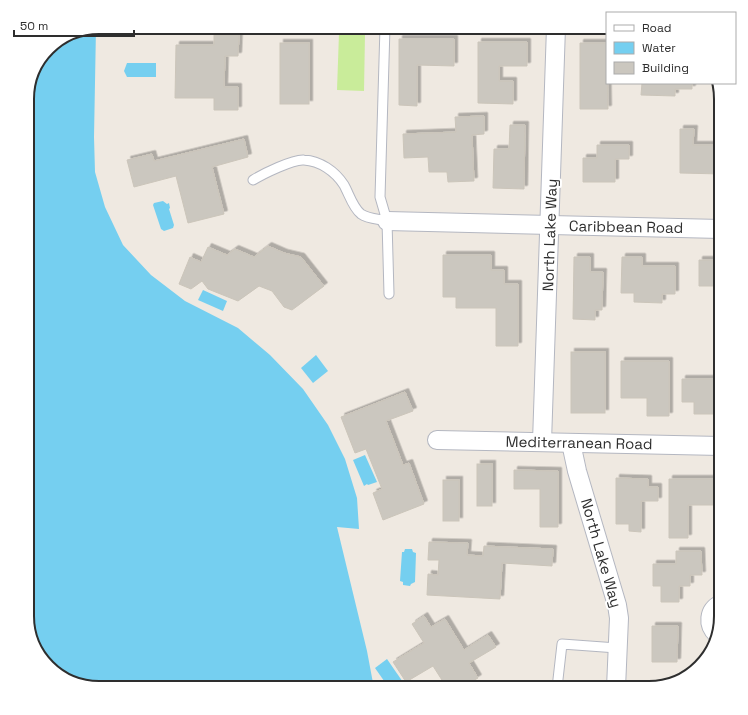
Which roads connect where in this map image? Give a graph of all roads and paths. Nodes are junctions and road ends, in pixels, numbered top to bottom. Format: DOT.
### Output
graph roads {
  1 [pos="385,34"];
  2 [pos="556,34"];
  3 [pos="253,180"];
  4 [pos="388,221"];
  5 [pos="550,225"];
  6 [pos="714,229"];
  7 [pos="389,294"];
  8 [pos="437,440"];
  9 [pos="542,442"];
  10 [pos="572,443"];
  11 [pos="714,446"];
  12 [pos="714,608"];
  13 [pos="713,629"];
  14 [pos="618,648"];
  15 [pos="558,681"];
  16 [pos="616,681"];
  1 -- 4 [label="lane"];
  2 -- 5 [label="street, North Lake Way"];
  3 -- 4 [label="lane"];
  4 -- 5 [label="street, Caribbean Road"];
  4 -- 7 [label="lane"];
  5 -- 6 [label="street, Caribbean Road"];
  5 -- 9 [label="street, North Lake Way"];
  8 -- 9 [label="street, Mediterranean Road"];
  9 -- 10 [label="street, Mediterranean Road"];
  10 -- 11 [label="street, Mediterranean Road"];
  10 -- 14 [label="street, North Lake Way"];
  12 -- 13 [label="street"];
  14 -- 15 [label="lane"];
  14 -- 16 [label="street, North Lake Way"];
}
